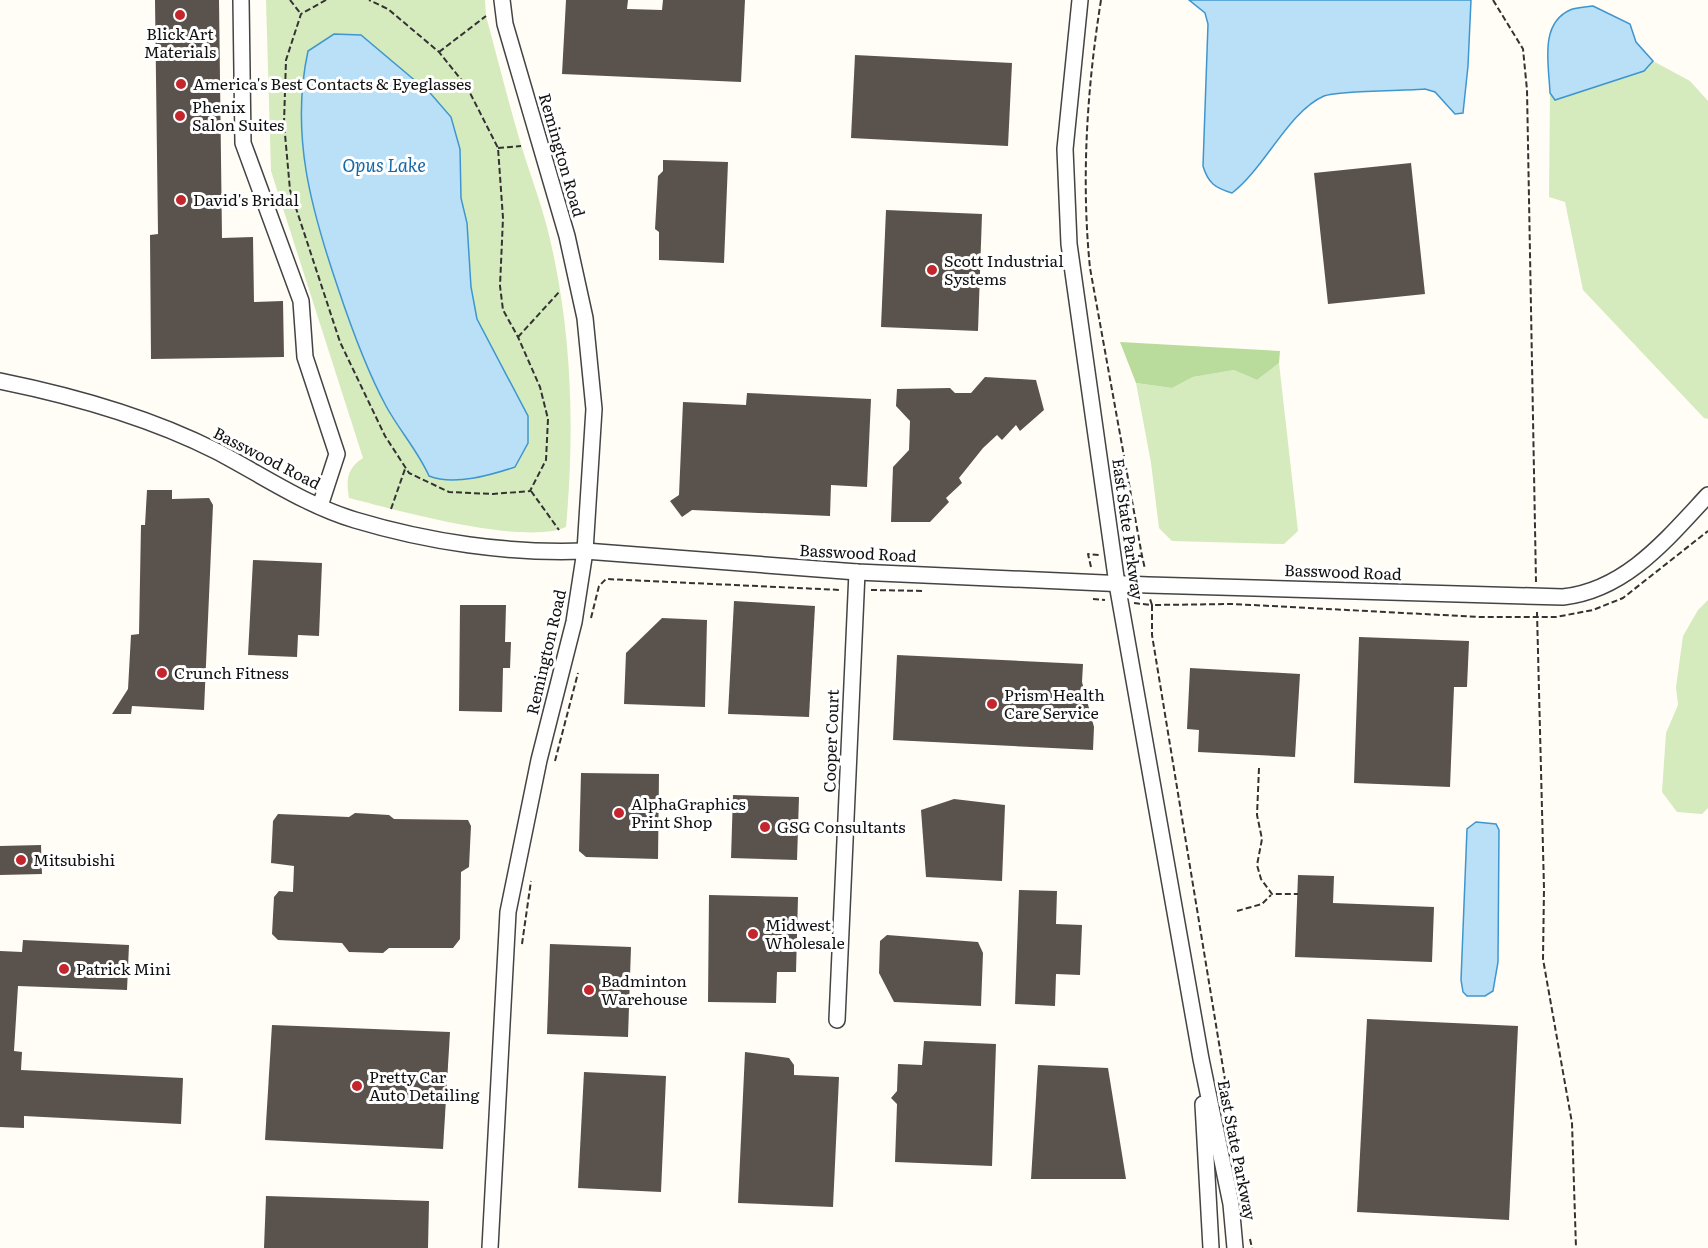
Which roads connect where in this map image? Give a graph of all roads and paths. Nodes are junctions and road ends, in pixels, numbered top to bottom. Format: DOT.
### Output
graph roads {
  1 [pos="241,0"];
  2 [pos="290,0"];
  3 [pos="326,0"];
  4 [pos="369,0"];
  5 [pos="502,0"];
  6 [pos="1080,0"];
  7 [pos="1101,0"];
  8 [pos="1493,0"];
  9 [pos="301,14"];
  10 [pos="486,16"];
  11 [pos="439,52"];
  12 [pos="521,146"];
  13 [pos="498,148"];
  14 [pos="560,291"];
  15 [pos="518,337"];
  16 [pos="0,381"];
  17 [pos="406,468"];
  18 [pos="530,491"];
  19 [pos="1708,495"];
  20 [pos="320,506"];
  21 [pos="392,509"];
  22 [pos="559,530"];
  23 [pos="585,551"];
  24 [pos="1142,556"];
  25 [pos="857,572"];
  26 [pos="606,579"];
  27 [pos="1117,584"];
  28 [pos="1537,598"];
  29 [pos="1537,617"];
  30 [pos="588,628"];
  31 [pos="578,670"];
  32 [pos="1259,768"];
  33 [pos="553,771"];
  34 [pos="531,879"];
  35 [pos="1272,894"];
  36 [pos="1298,894"];
  37 [pos="1238,911"];
  38 [pos="522,945"];
  39 [pos="837,1020"];
  40 [pos="1201,1059"];
  41 [pos="1238,1157"];
  42 [pos="1250,1236"];
  43 [pos="490,1248"];
  44 [pos="1211,1248"];
  45 [pos="1235,1248"];
  46 [pos="1252,1248"];
  47 [pos="1576,1248"];
  1 -- 20 [label="street"];
  2 -- 9 [label="path"];
  3 -- 9 [label="path"];
  4 -- 11 [label="path"];
  5 -- 23 [label="street, Remington Road"];
  6 -- 27 [label="street, East State Parkway"];
  7 -- 24 [label="path"];
  8 -- 28 [label="path"];
  9 -- 17 [label="path"];
  10 -- 11 [label="path"];
  11 -- 13 [label="path"];
  12 -- 13 [label="path"];
  13 -- 15 [label="path"];
  14 -- 15 [label="path"];
  15 -- 18 [label="path"];
  16 -- 20 [label="street, Basswood Road"];
  17 -- 18 [label="path"];
  17 -- 21 [label="path"];
  18 -- 22 [label="path"];
  19 -- 28 [label="street, Basswood Road"];
  20 -- 23 [label="street, Basswood Road"];
  23 -- 25 [label="street, Basswood Road"];
  23 -- 43 [label="street, Remington Road"];
  25 -- 27 [label="street, Basswood Road"];
  25 -- 39 [label="street, Cooper Court"];
  26 -- 30 [label="path"];
  27 -- 28 [label="street, Basswood Road"];
  27 -- 40 [label="street, East State Parkway"];
  28 -- 29 [label="path"];
  29 -- 41 [label="path"];
  29 -- 47 [label="path"];
  31 -- 33 [label="path"];
  32 -- 35 [label="path"];
  34 -- 38 [label="path"];
  35 -- 36 [label="path"];
  35 -- 37 [label="path"];
  40 -- 44 [label="street, East State Parkway"];
  40 -- 45 [label="street, East State Parkway"];
  42 -- 46 [label="path"];
}
